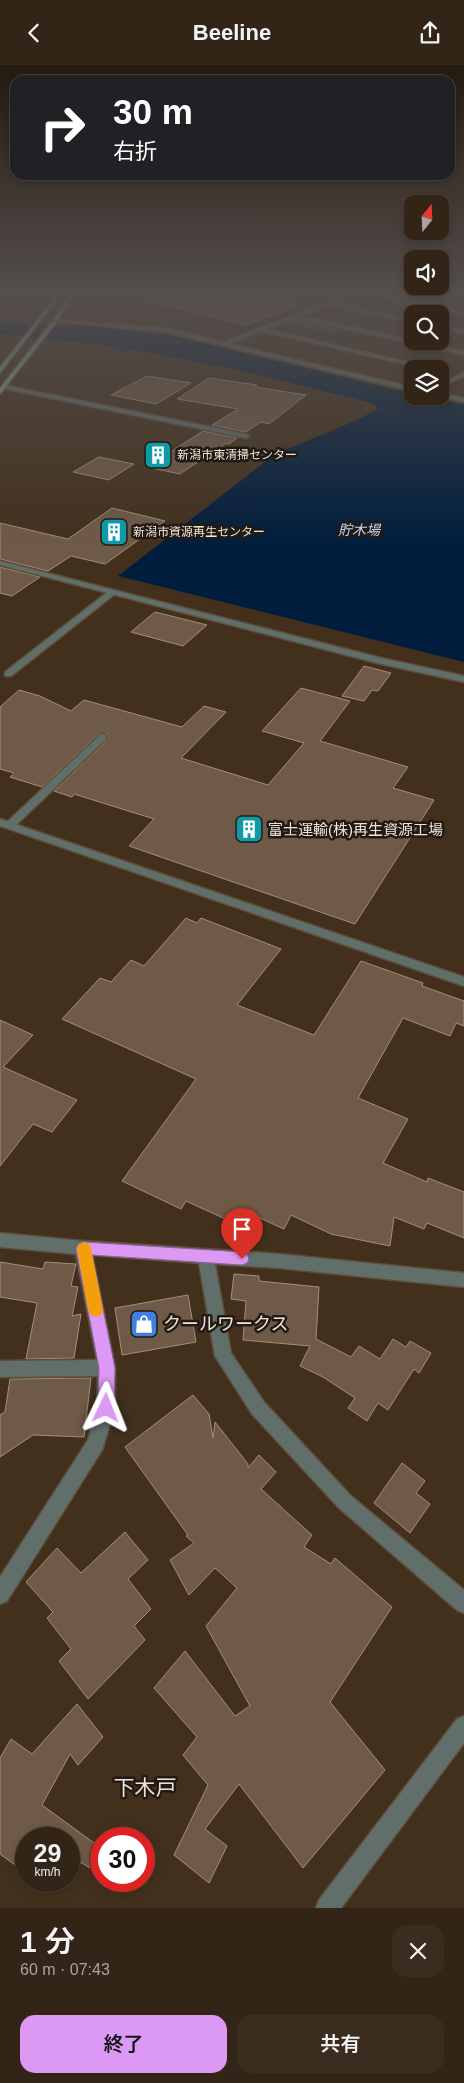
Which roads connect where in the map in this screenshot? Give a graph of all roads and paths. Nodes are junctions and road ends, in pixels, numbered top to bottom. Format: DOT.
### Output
graph roads {
  1 [pos="12,376"];
  2 [pos="358,376"];
  3 [pos="461,376"];
  4 [pos="449,382"];
  5 [pos="404,387"];
  6 [pos="2,389"];
  7 [pos="449,397"];
  8 [pos="464,400"];
  9 [pos="246,436"];
  10 [pos="0,563"];
  11 [pos="112,593"];
  12 [pos="8,675"];
  13 [pos="464,679"];
  14 [pos="103,737"];
  15 [pos="5,823"];
  16 [pos="464,982"];
  17 [pos="0,1239"];
  18 [pos="84,1248"];
  19 [pos="206,1256"];
  20 [pos="464,1281"];
  21 [pos="107,1368"];
  22 [pos="0,1369"];
  23 [pos="0,1594"];
  24 [pos="464,1603"];
  25 [pos="464,1726"];
  26 [pos="327,1908"];
  1 -- 6 [label="main road"];
  2 -- 5 [label="street"];
  3 -- 4 [label="street"];
  6 -- 9 [label="street"];
  7 -- 8 [label="street"];
  10 -- 11 [label="street"];
  11 -- 12 [label="street"];
  11 -- 13 [label="street"];
  14 -- 15 [label="street"];
  15 -- 16 [label="street"];
  17 -- 18 [label="street"];
  18 -- 19 [label="street"];
  18 -- 21 [label="street"];
  19 -- 20 [label="street"];
  19 -- 24 [label="street"];
  21 -- 22 [label="street"];
  21 -- 23 [label="street"];
  25 -- 26 [label="street"];
}
